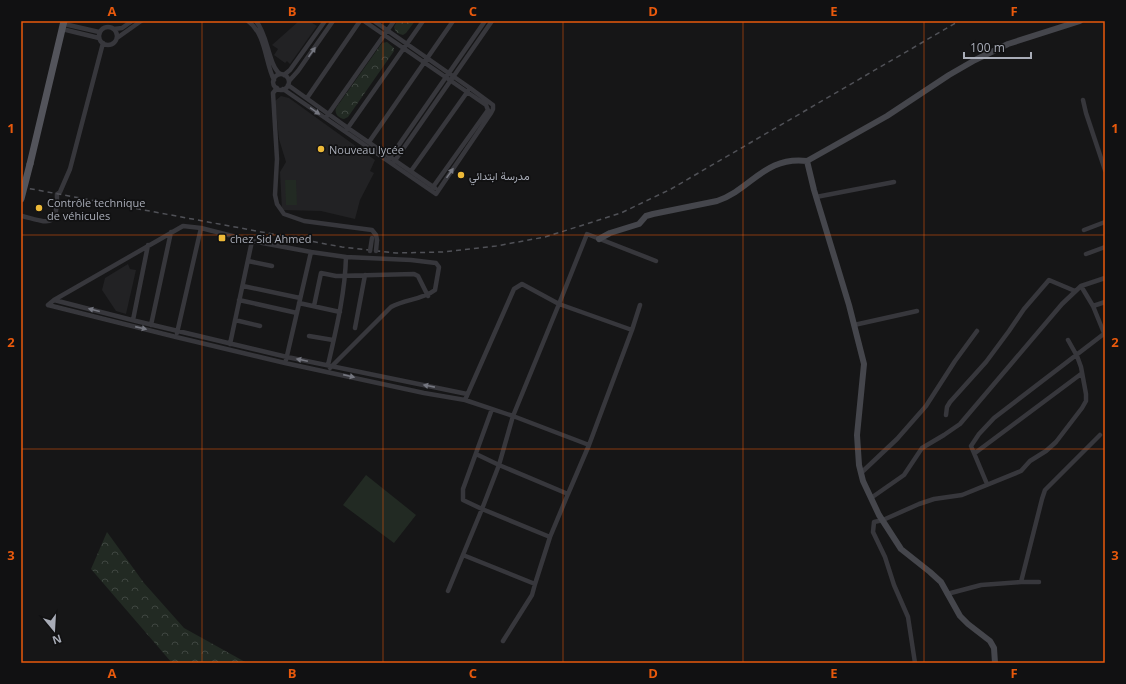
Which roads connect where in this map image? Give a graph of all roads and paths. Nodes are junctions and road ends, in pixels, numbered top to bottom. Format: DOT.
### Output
graph roads {
  1 [pos="132,21"];
  2 [pos="140,21"];
  3 [pos="248,21"];
  4 [pos="256,21"];
  5 [pos="325,21"];
  6 [pos="333,21"];
  7 [pos="360,21"];
  8 [pos="364,21"];
  9 [pos="374,21"];
  10 [pos="394,21"];
  11 [pos="423,21"];
  12 [pos="453,21"];
  13 [pos="485,21"];
  14 [pos="492,21"];
  15 [pos="1080,21"];
  16 [pos="63,25"];
  17 [pos="114,29"];
  18 [pos="387,30"];
  19 [pos="99,35"];
  20 [pos="384,35"];
  21 [pos="117,38"];
  22 [pos="401,40"];
  23 [pos="103,43"];
  24 [pos="407,44"];
  25 [pos="404,49"];
  26 [pos="427,57"];
  27 [pos="424,62"];
  28 [pos="282,74"];
  29 [pos="452,74"];
  30 [pos="448,79"];
  31 [pos="274,80"];
  32 [pos="289,83"];
  33 [pos="277,88"];
  34 [pos="470,88"];
  35 [pos="283,89"];
  36 [pos="467,92"];
  37 [pos="307,98"];
  38 [pos="1083,100"];
  39 [pos="327,116"];
  40 [pos="347,130"];
  41 [pos="369,142"];
  42 [pos="391,161"];
  43 [pos="807,161"];
  44 [pos="1105,170"];
  45 [pos="411,171"];
  46 [pos="894,182"];
  47 [pos="433,187"];
  48 [pos="438,190"];
  49 [pos="816,197"];
  50 [pos="21,199"];
  51 [pos="22,216"];
  52 [pos="1105,222"];
  53 [pos="201,228"];
  54 [pos="367,230"];
  55 [pos="1084,230"];
  56 [pos="171,232"];
  57 [pos="599,238"];
  58 [pos="252,241"];
  59 [pos="148,245"];
  60 [pos="1105,247"];
  61 [pos="311,252"];
  62 [pos="1086,254"];
  63 [pos="346,257"];
  64 [pos="370,258"];
  65 [pos="376,258"];
  66 [pos="248,261"];
  67 [pos="656,261"];
  68 [pos="272,266"];
  69 [pos="346,275"];
  70 [pos="365,275"];
  71 [pos="1105,278"];
  72 [pos="243,286"];
  73 [pos="1081,286"];
  74 [pos="1075,291"];
  75 [pos="428,296"];
  76 [pos="54,300"];
  77 [pos="240,300"];
  78 [pos="299,301"];
  79 [pos="1105,302"];
  80 [pos="559,304"];
  81 [pos="640,305"];
  82 [pos="314,306"];
  83 [pos="1093,306"];
  84 [pos="917,311"];
  85 [pos="340,312"];
  86 [pos="297,313"];
  87 [pos="114,316"];
  88 [pos="133,320"];
  89 [pos="236,320"];
  90 [pos="112,321"];
  91 [pos="151,324"];
  92 [pos="854,325"];
  93 [pos="260,326"];
  94 [pos="355,328"];
  95 [pos="632,330"];
  96 [pos="178,331"];
  97 [pos="977,331"];
  98 [pos="1104,333"];
  99 [pos="308,336"];
  100 [pos="176,338"];
  101 [pos="333,340"];
  102 [pos="1068,340"];
  103 [pos="230,344"];
  104 [pos="1077,356"];
  105 [pos="287,357"];
  106 [pos="285,363"];
  107 [pos="330,366"];
  108 [pos="326,371"];
  109 [pos="1082,374"];
  110 [pos="467,394"];
  111 [pos="465,400"];
  112 [pos="492,409"];
  113 [pos="946,415"];
  114 [pos="513,416"];
  115 [pos="1100,435"];
  116 [pos="589,445"];
  117 [pos="975,453"];
  118 [pos="476,454"];
  119 [pos="499,465"];
  120 [pos="861,473"];
  121 [pos="987,484"];
  122 [pos="568,494"];
  123 [pos="870,498"];
  124 [pos="482,509"];
  125 [pos="882,520"];
  126 [pos="550,537"];
  127 [pos="463,555"];
  128 [pos="1021,582"];
  129 [pos="1039,582"];
  130 [pos="534,584"];
  131 [pos="448,590"];
  132 [pos="947,594"];
  133 [pos="503,641"];
  134 [pos="916,663"];
  135 [pos="995,663"];
  1 -- 17 [label="street"];
  2 -- 21 [label="street"];
  3 -- 31 [label="street"];
  4 -- 28 [label="street"];
  5 -- 28 [label="street"];
  32 -- 6 [label="street, one-way"];
  7 -- 37 [label="street"];
  8 -- 20 [label="street"];
  9 -- 18 [label="street"];
  10 -- 18 [label="street"];
  11 -- 24 [label="street"];
  12 -- 26 [label="street"];
  13 -- 29 [label="street"];
  14 -- 29 [label="street"];
  15 -- 43 [label="street"];
  16 -- 19 [label="street"];
  16 -- 50 [label="main road, bridge"];
  17 -- 19 [label="street"];
  17 -- 21 [label="street"];
  18 -- 20 [label="street"];
  18 -- 22 [label="street"];
  19 -- 23 [label="street"];
  20 -- 25 [label="street"];
  20 -- 39 [label="street"];
  21 -- 23 [label="street"];
  22 -- 24 [label="street"];
  22 -- 25 [label="street"];
  23 -- 51 [label="street"];
  24 -- 25 [label="street"];
  24 -- 26 [label="street"];
  25 -- 27 [label="street"];
  25 -- 40 [label="street"];
  26 -- 27 [label="street"];
  26 -- 29 [label="street"];
  27 -- 30 [label="street"];
  27 -- 41 [label="street"];
  28 -- 31 [label="street"];
  28 -- 32 [label="street"];
  29 -- 30 [label="street"];
  29 -- 34 [label="street"];
  30 -- 36 [label="street"];
  30 -- 42 [label="street"];
  31 -- 33 [label="street"];
  32 -- 35 [label="street"];
  32 -- 37 [label="street"];
  33 -- 35 [label="street"];
  33 -- 54 [label="street"];
  34 -- 36 [label="street"];
  48 -- 34 [label="street, one-way"];
  35 -- 39 [label="street, one-way"];
  36 -- 45 [label="street"];
  36 -- 47 [label="street"];
  37 -- 39 [label="street"];
  38 -- 44 [label="street"];
  39 -- 40 [label="street"];
  40 -- 41 [label="street"];
  40 -- 42 [label="street"];
  41 -- 42 [label="street"];
  42 -- 45 [label="street"];
  42 -- 48 [label="street"];
  43 -- 49 [label="street"];
  43 -- 57 [label="street"];
  45 -- 47 [label="street"];
  46 -- 49 [label="street"];
  47 -- 48 [label="street"];
  49 -- 92 [label="street"];
  52 -- 55 [label="street"];
  53 -- 56 [label="street"];
  53 -- 58 [label="street"];
  53 -- 96 [label="street"];
  54 -- 64 [label="street, bridge"];
  54 -- 65 [label="street, bridge"];
  56 -- 59 [label="street"];
  56 -- 91 [label="street"];
  57 -- 67 [label="street"];
  57 -- 80 [label="street"];
  58 -- 61 [label="street"];
  58 -- 66 [label="street"];
  59 -- 76 [label="street"];
  59 -- 88 [label="street"];
  60 -- 62 [label="street"];
  61 -- 63 [label="street"];
  61 -- 78 [label="street"];
  63 -- 64 [label="street"];
  63 -- 69 [label="street"];
  64 -- 65 [label="street"];
  65 -- 75 [label="street"];
  66 -- 68 [label="street"];
  66 -- 72 [label="street"];
  69 -- 70 [label="street"];
  69 -- 82 [label="street"];
  69 -- 85 [label="street"];
  70 -- 75 [label="street"];
  70 -- 94 [label="street"];
  71 -- 73 [label="street"];
  72 -- 77 [label="street"];
  72 -- 78 [label="street"];
  73 -- 74 [label="street"];
  73 -- 83 [label="street"];
  74 -- 113 [label="street"];
  74 -- 123 [label="street"];
  75 -- 107 [label="street"];
  87 -- 76 [label="street, one-way"];
  76 -- 90 [label="street"];
  77 -- 86 [label="street"];
  77 -- 89 [label="street"];
  78 -- 82 [label="street"];
  78 -- 86 [label="street"];
  79 -- 83 [label="street"];
  80 -- 95 [label="street"];
  80 -- 110 [label="street"];
  80 -- 114 [label="street"];
  81 -- 95 [label="street"];
  82 -- 85 [label="street"];
  83 -- 98 [label="street"];
  84 -- 92 [label="street"];
  85 -- 101 [label="street"];
  86 -- 105 [label="street"];
  87 -- 88 [label="street"];
  87 -- 90 [label="street"];
  88 -- 91 [label="street"];
  89 -- 93 [label="street"];
  89 -- 103 [label="street"];
  90 -- 100 [label="street, one-way"];
  91 -- 96 [label="street"];
  92 -- 120 [label="street"];
  95 -- 116 [label="street"];
  96 -- 100 [label="street"];
  96 -- 103 [label="street"];
  97 -- 120 [label="street"];
  98 -- 104 [label="street"];
  99 -- 101 [label="street"];
  100 -- 106 [label="street"];
  101 -- 107 [label="street"];
  102 -- 104 [label="street"];
  103 -- 105 [label="street"];
  104 -- 109 [label="street"];
  104 -- 117 [label="street"];
  105 -- 106 [label="street"];
  107 -- 105 [label="street, one-way"];
  106 -- 108 [label="street"];
  107 -- 108 [label="street"];
  110 -- 107 [label="street, one-way"];
  108 -- 111 [label="street, one-way"];
  109 -- 117 [label="street"];
  109 -- 121 [label="street"];
  110 -- 111 [label="street"];
  111 -- 112 [label="street"];
  112 -- 114 [label="street"];
  112 -- 118 [label="street"];
  114 -- 116 [label="street"];
  114 -- 119 [label="street"];
  115 -- 128 [label="street"];
  116 -- 122 [label="street"];
  117 -- 121 [label="street"];
  118 -- 119 [label="street"];
  118 -- 124 [label="street"];
  119 -- 122 [label="street"];
  119 -- 124 [label="street"];
  120 -- 123 [label="street"];
  121 -- 125 [label="street"];
  122 -- 126 [label="street"];
  123 -- 125 [label="street"];
  124 -- 126 [label="street"];
  124 -- 127 [label="street"];
  125 -- 132 [label="street"];
  125 -- 134 [label="street"];
  126 -- 130 [label="street"];
  127 -- 130 [label="street"];
  127 -- 131 [label="street"];
  128 -- 129 [label="street"];
  128 -- 132 [label="street"];
  130 -- 133 [label="street"];
  132 -- 135 [label="street"];
}
